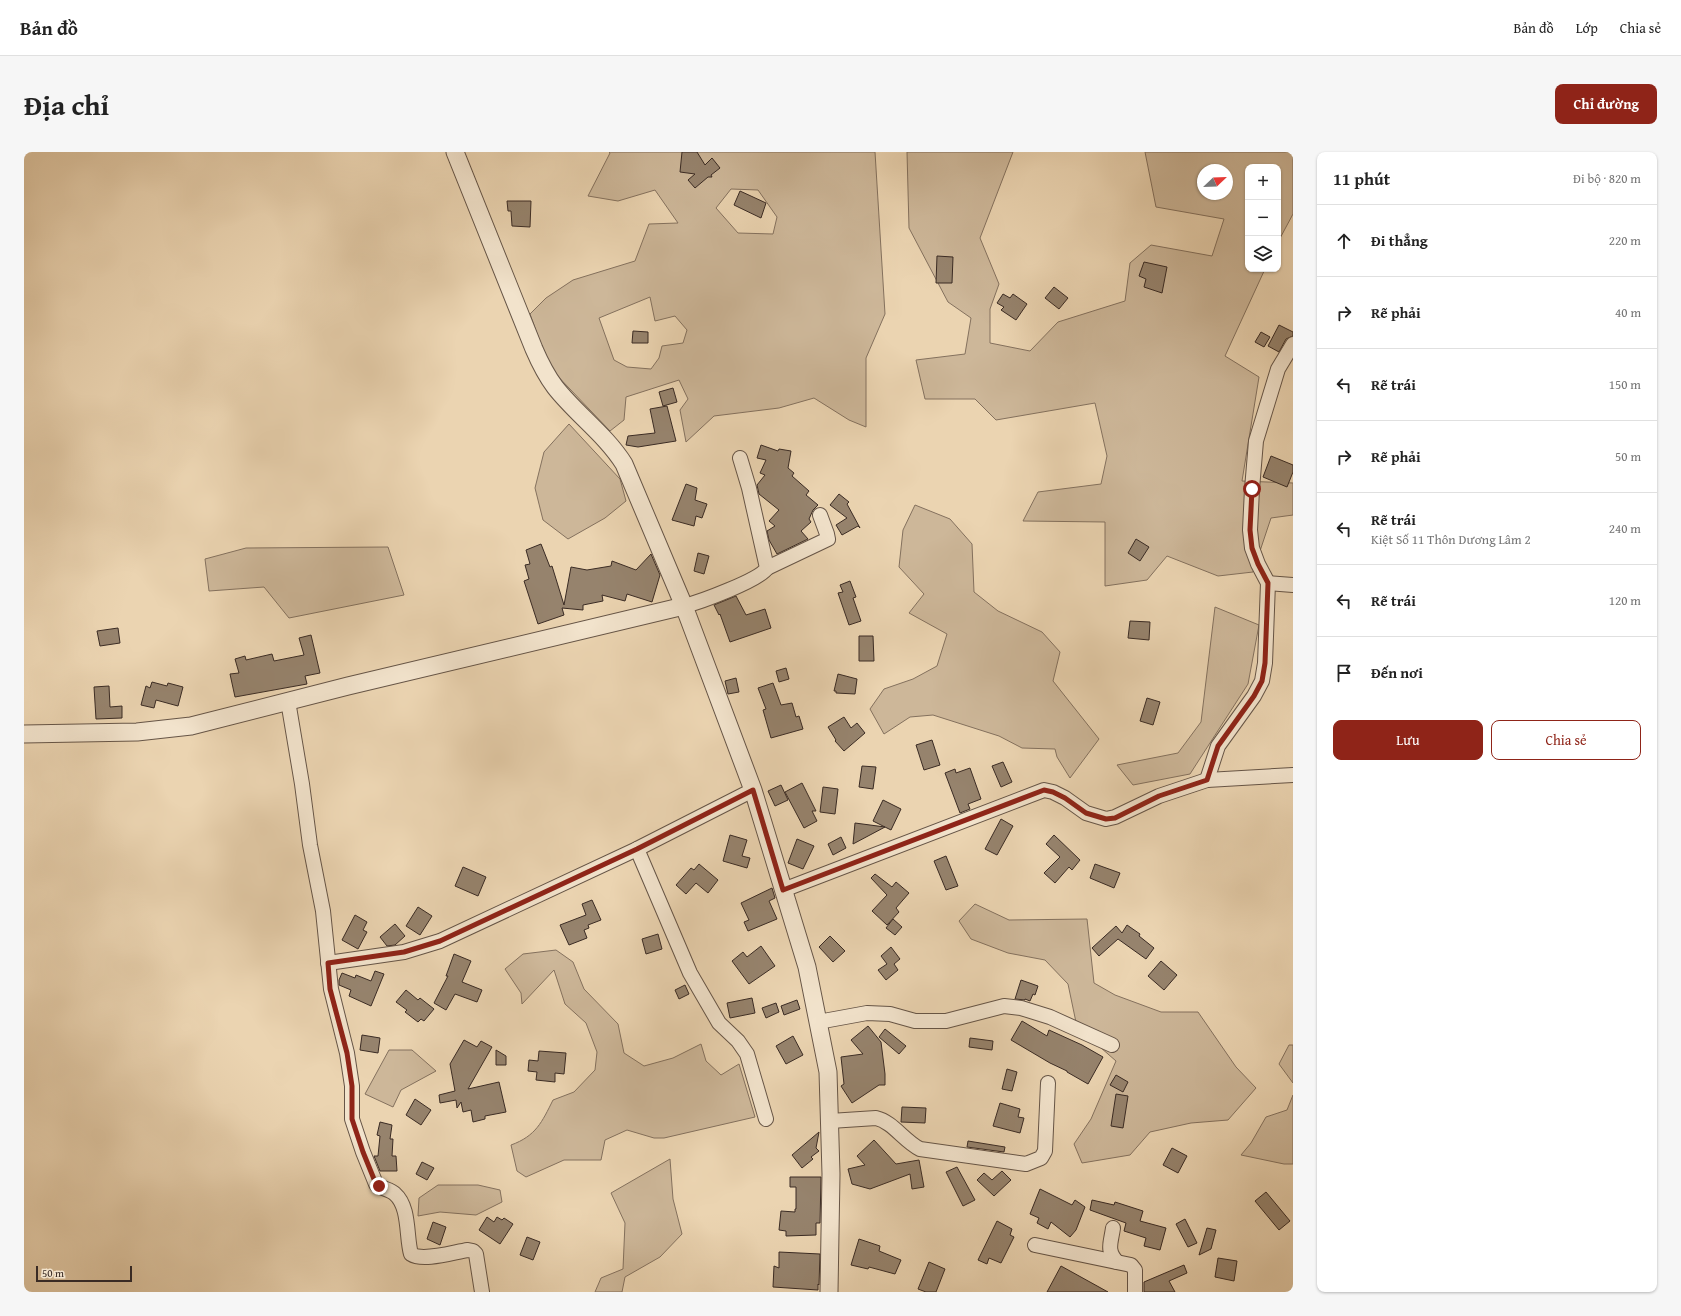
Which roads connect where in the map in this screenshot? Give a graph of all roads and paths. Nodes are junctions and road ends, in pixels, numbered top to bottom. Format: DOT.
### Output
graph roads {
  1 [pos="454,152"];
  2 [pos="1293,344"];
  3 [pos="740,458"];
  4 [pos="820,515"];
  5 [pos="767,568"];
  6 [pos="1268,583"];
  7 [pos="1293,585"];
  8 [pos="684,606"];
  9 [pos="288,701"];
  10 [pos="24,734"];
  11 [pos="1293,774"];
  12 [pos="1207,780"];
  13 [pos="753,790"];
  14 [pos="637,849"];
  15 [pos="783,890"];
  16 [pos="328,963"];
  17 [pos="818,1022"];
  18 [pos="1112,1045"];
  19 [pos="1048,1083"];
  20 [pos="766,1119"];
  21 [pos="830,1121"];
  22 [pos="1113,1228"];
  23 [pos="1035,1245"];
  24 [pos="1117,1262"];
  25 [pos="482,1292"];
  26 [pos="829,1292"];
  27 [pos="1135,1292"];
  1 -- 8 [label="street"];
  2 -- 6 [label="street"];
  3 -- 5 [label="street"];
  4 -- 5 [label="street"];
  5 -- 8 [label="street"];
  6 -- 7 [label="street"];
  6 -- 12 [label="street"];
  8 -- 9 [label="street"];
  8 -- 13 [label="street"];
  9 -- 10 [label="street"];
  9 -- 16 [label="street"];
  11 -- 12 [label="street"];
  12 -- 15 [label="street"];
  13 -- 14 [label="street"];
  13 -- 15 [label="street"];
  14 -- 16 [label="street"];
  14 -- 20 [label="street"];
  15 -- 17 [label="street"];
  16 -- 25 [label="street"];
  17 -- 18 [label="street"];
  17 -- 21 [label="street"];
  19 -- 21 [label="street"];
  21 -- 26 [label="street"];
  22 -- 24 [label="street"];
  23 -- 24 [label="street"];
  24 -- 27 [label="street"];
}
